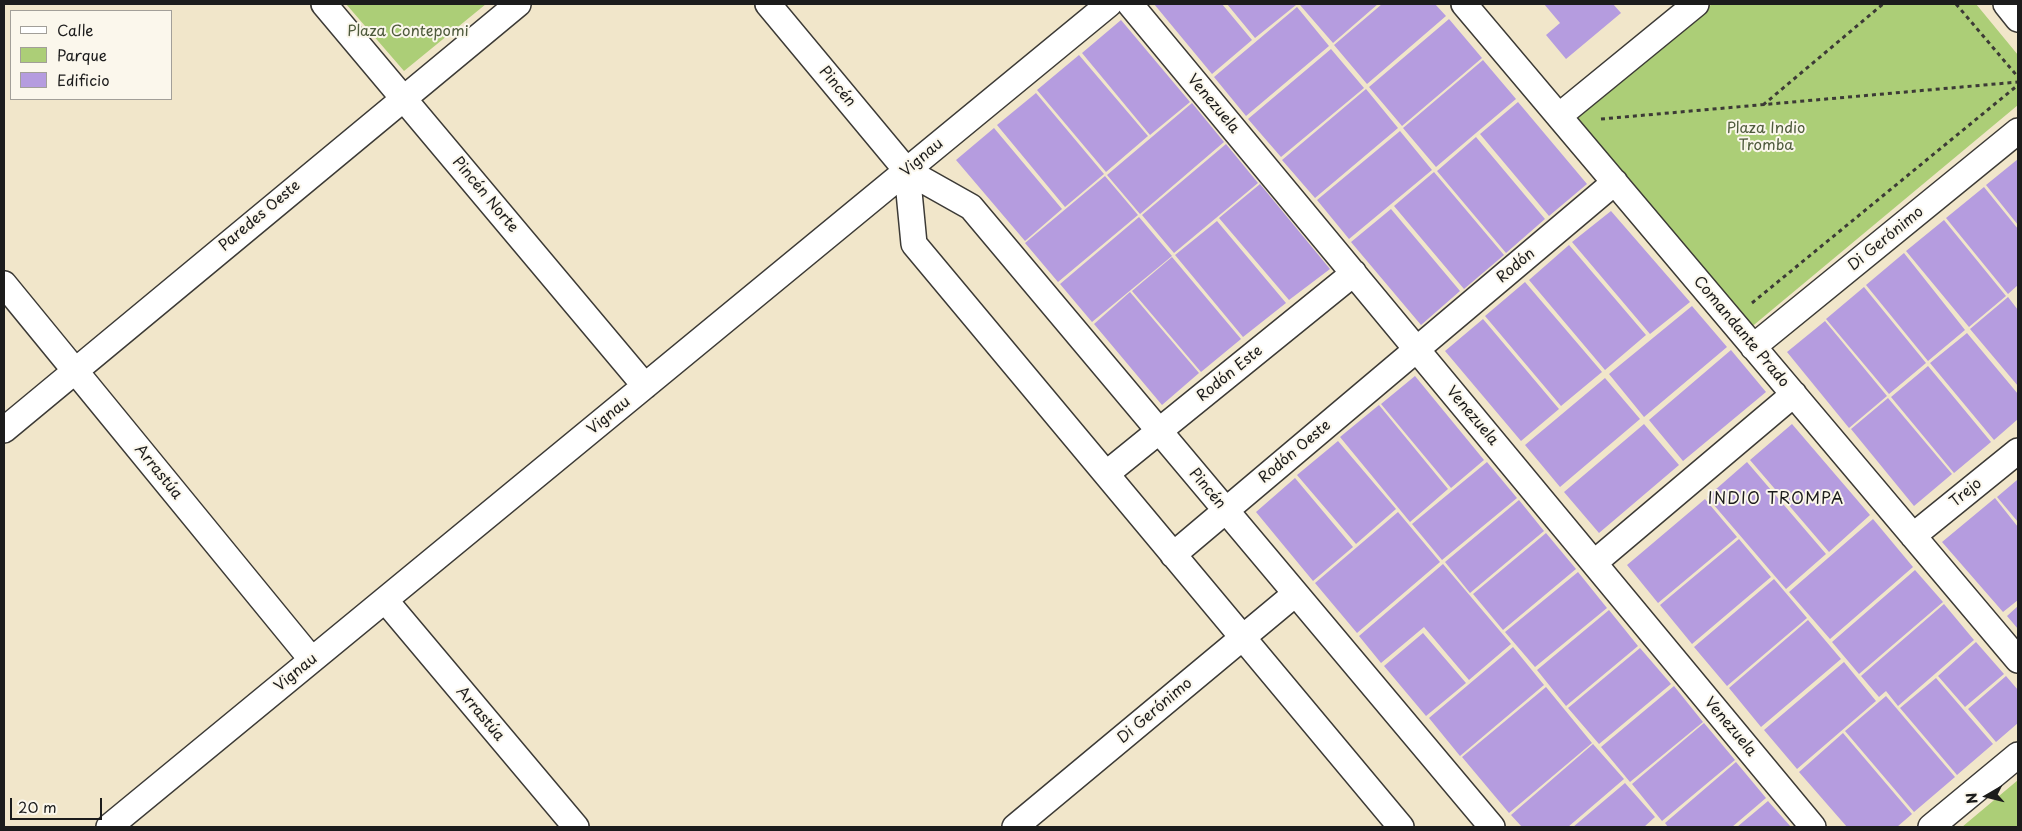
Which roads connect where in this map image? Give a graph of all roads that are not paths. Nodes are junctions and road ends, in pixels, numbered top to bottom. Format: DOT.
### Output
graph roads {
  1 [pos="324,4"];
  2 [pos="518,4"];
  3 [pos="768,4"];
  4 [pos="1109,4"];
  5 [pos="1130,4"];
  6 [pos="1464,4"];
  7 [pos="2006,4"];
  8 [pos="1681,9"];
  9 [pos="2018,19"];
  10 [pos="403,98"];
  11 [pos="1559,116"];
  12 [pos="2018,132"];
  13 [pos="907,171"];
  14 [pos="1615,182"];
  15 [pos="1354,273"];
  16 [pos="4,284"];
  17 [pos="1753,347"];
  18 [pos="1417,349"];
  19 [pos="75,371"];
  20 [pos="645,386"];
  21 [pos="1794,394"];
  22 [pos="4,430"];
  23 [pos="1159,431"];
  24 [pos="2018,451"];
  25 [pos="1106,474"];
  26 [pos="1225,511"];
  27 [pos="1913,536"];
  28 [pos="1173,554"];
  29 [pos="1594,562"];
  30 [pos="1295,594"];
  31 [pos="385,600"];
  32 [pos="1242,638"];
  33 [pos="312,660"];
  34 [pos="2018,660"];
  35 [pos="2018,755"];
  36 [pos="109,827"];
  37 [pos="576,827"];
  38 [pos="1015,827"];
  39 [pos="1401,827"];
  40 [pos="1492,827"];
  41 [pos="1813,827"];
  42 [pos="1932,827"];
  1 -- 10 [label="street, Pincén Norte"];
  2 -- 10 [label="street, Paredes Oeste"];
  3 -- 13 [label="street, Pincén"];
  4 -- 13 [label="street, Vignau"];
  5 -- 15 [label="street, Venezuela"];
  6 -- 11 [label="street, Comandante Prado"];
  7 -- 9 [label="street"];
  8 -- 11 [label="street"];
  10 -- 19 [label="street, Paredes Oeste"];
  10 -- 20 [label="street, Pincén Norte"];
  11 -- 14 [label="street, Comandante Prado"];
  12 -- 17 [label="street, Di Gerónimo"];
  13 -- 20 [label="street, Vignau"];
  13 -- 23 [label="street, Pincén"];
  13 -- 25 [label="street"];
  14 -- 17 [label="street, Comandante Prado"];
  14 -- 18 [label="street, Rodón"];
  15 -- 18 [label="street, Venezuela"];
  15 -- 23 [label="street, Rodón Este"];
  16 -- 19 [label="street, Arrastúa"];
  17 -- 21 [label="street, Comandante Prado"];
  18 -- 26 [label="street, Rodón Oeste"];
  18 -- 29 [label="street, Venezuela"];
  19 -- 22 [label="street, Paredes Oeste"];
  19 -- 33 [label="street, Arrastúa"];
  20 -- 31 [label="street, Vignau"];
  21 -- 27 [label="street, Comandante Prado"];
  21 -- 29 [label="street"];
  23 -- 25 [label="street, Rodón Este"];
  23 -- 26 [label="street, Pincén"];
  24 -- 27 [label="street, Trejo"];
  25 -- 28 [label="street"];
  26 -- 28 [label="street, Rodón Oeste"];
  26 -- 30 [label="street, Pincén"];
  27 -- 34 [label="street, Comandante Prado"];
  28 -- 32 [label="street"];
  29 -- 41 [label="street, Venezuela"];
  30 -- 32 [label="street, Di Gerónimo"];
  30 -- 40 [label="street, Pincén"];
  31 -- 33 [label="street, Vignau"];
  31 -- 37 [label="street, Arrastúa"];
  32 -- 38 [label="street, Di Gerónimo"];
  32 -- 39 [label="street"];
  33 -- 36 [label="street, Vignau"];
  35 -- 42 [label="street"];
}
